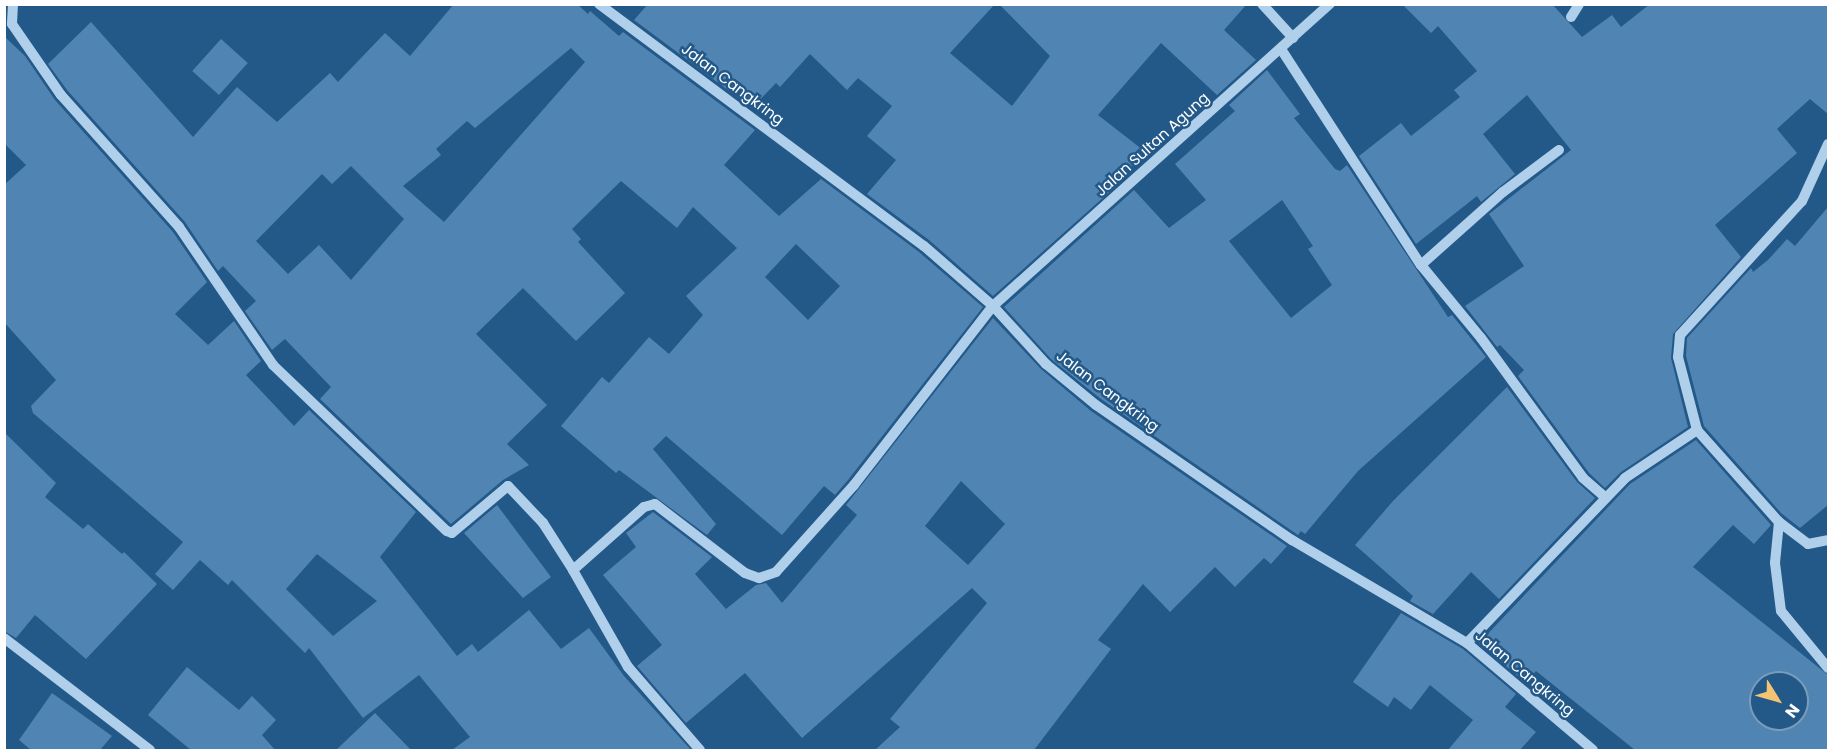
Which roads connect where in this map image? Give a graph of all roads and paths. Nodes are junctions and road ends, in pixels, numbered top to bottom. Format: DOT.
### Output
graph roads {
  1 [pos="13,4"];
  2 [pos="599,4"];
  3 [pos="1262,4"];
  4 [pos="1330,4"];
  5 [pos="1579,4"];
  6 [pos="1571,17"];
  7 [pos="1293,38"];
  8 [pos="1281,50"];
  9 [pos="1828,144"];
  10 [pos="1559,150"];
  11 [pos="1421,265"];
  12 [pos="993,306"];
  13 [pos="1697,430"];
  14 [pos="1605,497"];
  15 [pos="1779,522"];
  16 [pos="1828,540"];
  17 [pos="573,570"];
  18 [pos="4,638"];
  19 [pos="1467,643"];
  20 [pos="1828,668"];
  21 [pos="150,750"];
  22 [pos="700,750"];
  23 [pos="1593,750"];
  1 -- 17 [label="street"];
  2 -- 12 [label="street, Jalan Cangkring"];
  3 -- 7 [label="street"];
  4 -- 7 [label="street, Jalan Sultan Agung"];
  5 -- 6 [label="street"];
  7 -- 8 [label="street, Jalan Sultan Agung"];
  8 -- 11 [label="street"];
  8 -- 12 [label="street, Jalan Sultan Agung"];
  9 -- 13 [label="street"];
  10 -- 11 [label="street"];
  11 -- 14 [label="street"];
  12 -- 17 [label="street, Jalan Sultan Agung"];
  12 -- 19 [label="street, Jalan Cangkring"];
  13 -- 14 [label="street"];
  13 -- 15 [label="street"];
  14 -- 19 [label="street"];
  15 -- 16 [label="street"];
  15 -- 20 [label="street"];
  17 -- 22 [label="street"];
  18 -- 21 [label="street"];
  19 -- 23 [label="street, Jalan Cangkring"];
}
